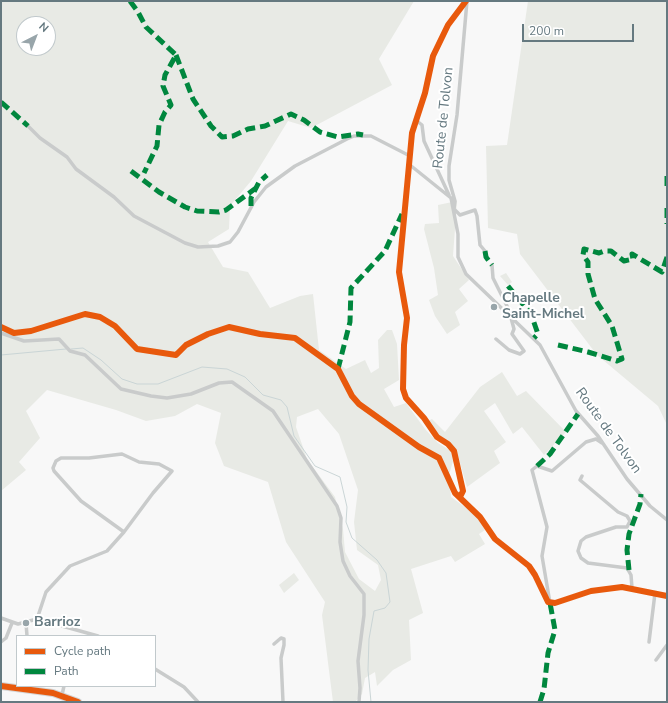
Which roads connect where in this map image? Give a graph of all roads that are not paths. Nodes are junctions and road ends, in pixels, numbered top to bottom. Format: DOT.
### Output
graph roads {
  1 [pos="467,1"];
  2 [pos="417,121"];
  3 [pos="28,126"];
  4 [pos="410,156"];
  5 [pos="410,165"];
  6 [pos="451,198"];
  7 [pos="454,209"];
  8 [pos="485,251"];
  9 [pos="492,265"];
  10 [pos="509,316"];
  11 [pos="1,327"];
  12 [pos="1,333"];
  13 [pos="496,338"];
  14 [pos="605,444"];
  15 [pos="582,476"];
  16 [pos="460,497"];
  17 [pos="667,520"];
  18 [pos="124,532"];
  19 [pos="632,588"];
  20 [pos="655,593"];
  21 [pos="667,596"];
  22 [pos="550,603"];
  23 [pos="1,618"];
  24 [pos="37,619"];
  25 [pos="12,623"];
  26 [pos="26,623"];
  27 [pos="27,635"];
  28 [pos="94,635"];
  29 [pos="1,642"];
  30 [pos="649,642"];
  31 [pos="274,644"];
  32 [pos="667,645"];
  33 [pos="656,660"];
  34 [pos="156,670"];
  35 [pos="1,686"];
  36 [pos="64,687"];
  37 [pos="62,695"];
  38 [pos="78,702"];
  39 [pos="198,702"];
  40 [pos="283,702"];
  41 [pos="359,702"];
  1 -- 2 [label="street"];
  1 -- 7 [label="street, Route de Tolvon"];
  2 -- 4 [label="street"];
  2 -- 6 [label="street"];
  3 -- 4 [label="street"];
  4 -- 5 [label="street"];
  5 -- 6 [label="street"];
  5 -- 16 [label="street"];
  6 -- 7 [label="street"];
  7 -- 8 [label="street"];
  7 -- 10 [label="street, Route de Tolvon"];
  9 -- 10 [label="street"];
  10 -- 13 [label="street"];
  10 -- 14 [label="street, Route de Tolvon"];
  11 -- 16 [label="street"];
  12 -- 41 [label="street"];
  14 -- 17 [label="street, Route de Tolvon"];
  14 -- 22 [label="street"];
  15 -- 19 [label="street"];
  16 -- 22 [label="street"];
  18 -- 18 [label="street"];
  18 -- 24 [label="street"];
  19 -- 20 [label="street"];
  19 -- 22 [label="street"];
  20 -- 21 [label="street"];
  20 -- 30 [label="street"];
  23 -- 25 [label="street"];
  24 -- 26 [label="street"];
  24 -- 28 [label="street"];
  25 -- 26 [label="street"];
  25 -- 29 [label="street"];
  26 -- 27 [label="street"];
  31 -- 40 [label="street"];
  32 -- 33 [label="street"];
  34 -- 39 [label="street"];
  35 -- 37 [label="main road"];
  36 -- 37 [label="street"];
  37 -- 38 [label="main road"];
}
